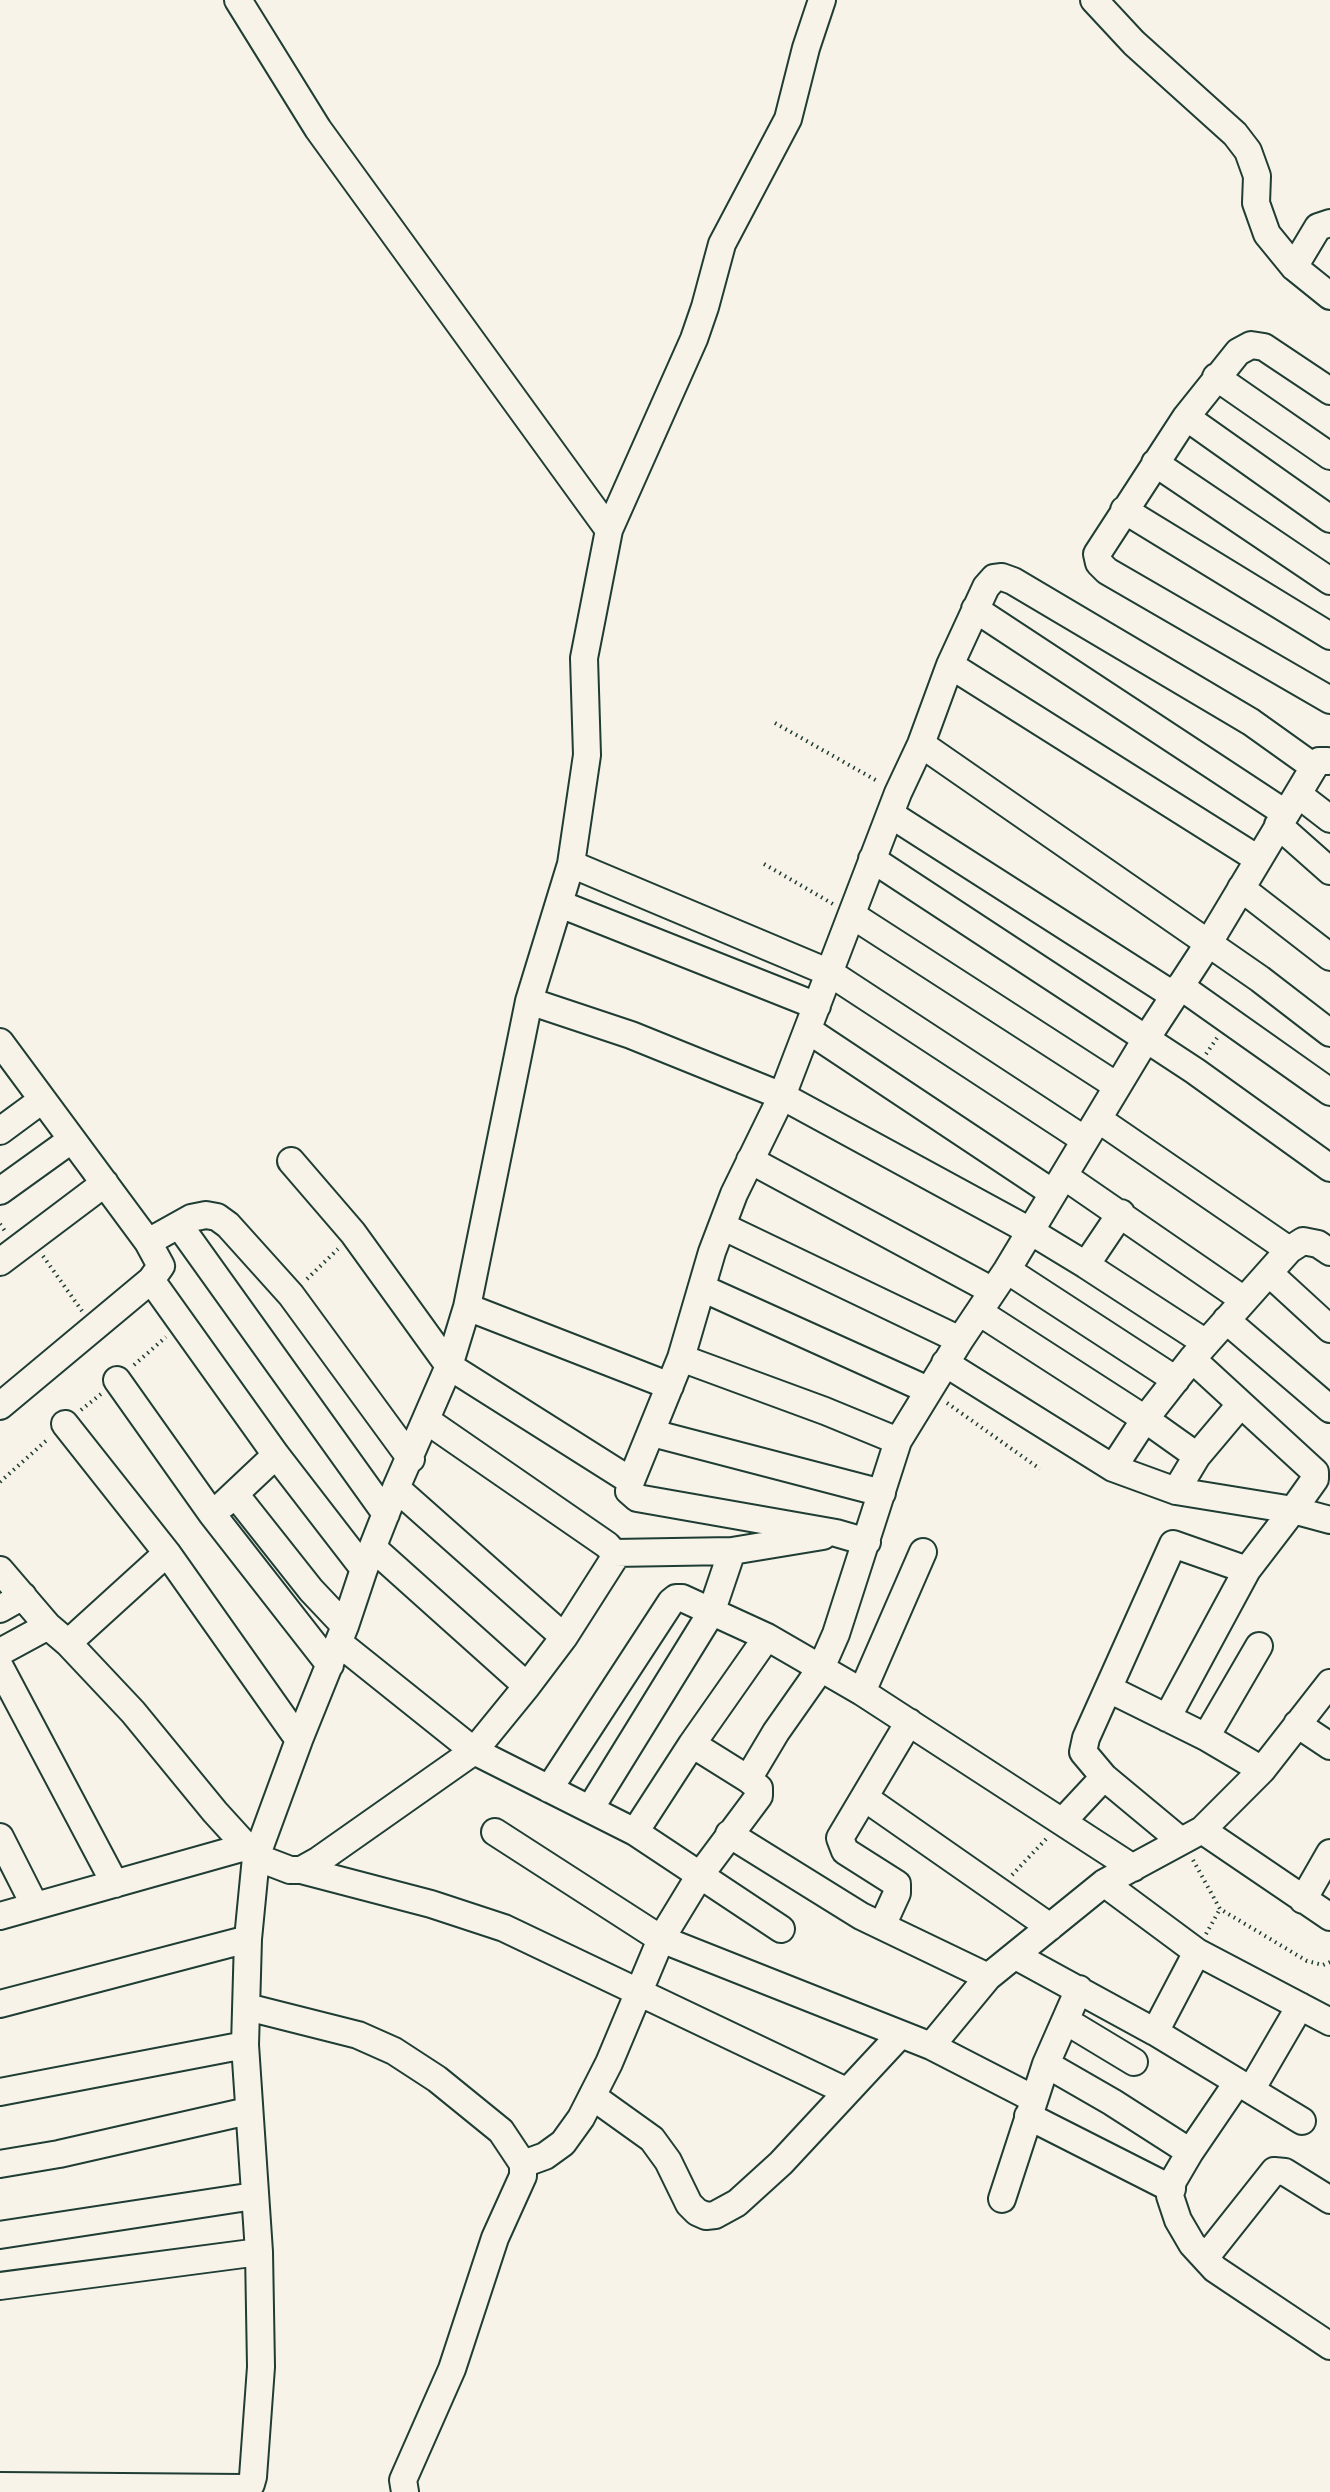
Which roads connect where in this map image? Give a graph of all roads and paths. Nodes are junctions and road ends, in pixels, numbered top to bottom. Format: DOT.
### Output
graph roads {
  1 [pos="238,0"];
  2 [pos="822,0"];
  3 [pos="1094,0"];
  4 [pos="1330,223"];
  5 [pos="1294,267"];
  6 [pos="1330,296"];
  7 [pos="1216,377"];
  8 [pos="1330,391"];
  9 [pos="1186,417"];
  10 [pos="1330,456"];
  11 [pos="1155,463"];
  12 [pos="1125,510"];
  13 [pos="1330,519"];
  14 [pos="609,530"];
  15 [pos="1330,581"];
  16 [pos="975,609"];
  17 [pos="1330,636"];
  18 [pos="950,665"];
  19 [pos="1330,700"];
  20 [pos="776,723"];
  21 [pos="921,744"];
  22 [pos="1322,764"];
  23 [pos="894,803"];
  24 [pos="1287,811"];
  25 [pos="1330,819"];
  26 [pos="872,859"];
  27 [pos="1258,859"];
  28 [pos="571,864"];
  29 [pos="764,864"];
  30 [pos="1330,871"];
  31 [pos="1241,888"];
  32 [pos="560,904"];
  33 [pos="852,915"];
  34 [pos="1208,944"];
  35 [pos="1330,957"];
  36 [pos="830,972"];
  37 [pos="1177,990"];
  38 [pos="529,1001"];
  39 [pos="817,1006"];
  40 [pos="1230,1020"];
  41 [pos="808,1030"];
  42 [pos="1330,1033"];
  43 [pos="1146,1039"];
  44 [pos="0,1042"];
  45 [pos="8,1071"];
  46 [pos="1195,1071"];
  47 [pos="1117,1086"];
  48 [pos="1330,1092"];
  49 [pos="782,1096"];
  50 [pos="42,1100"];
  51 [pos="1091,1130"];
  52 [pos="0,1131"];
  53 [pos="71,1140"];
  54 [pos="750,1160"];
  55 [pos="291,1161"];
  56 [pos="1330,1168"];
  57 [pos="105,1183"];
  58 [pos="1059,1184"];
  59 [pos="0,1191"];
  60 [pos="1121,1213"];
  61 [pos="179,1225"];
  62 [pos="723,1226"];
  63 [pos="1030,1232"];
  64 [pos="353,1233"];
  65 [pos="30,1239"];
  66 [pos="148,1242"];
  67 [pos="1289,1250"];
  68 [pos="1330,1252"];
  69 [pos="0,1262"];
  70 [pos="1086,1265"];
  71 [pos="1007,1270"];
  72 [pos="1269,1273"];
  73 [pos="151,1280"];
  74 [pos="702,1288"];
  75 [pos="991,1290"];
  76 [pos="291,1295"];
  77 [pos="1244,1300"];
  78 [pos="467,1307"];
  79 [pos="979,1312"];
  80 [pos="1226,1320"];
  81 [pos="182,1323"];
  82 [pos="95,1328"];
  83 [pos="1330,1329"];
  84 [pos="960,1340"];
  85 [pos="1199,1351"];
  86 [pos="681,1358"];
  87 [pos="945,1363"];
  88 [pos="449,1366"];
  89 [pos="117,1380"];
  90 [pos="1176,1380"];
  91 [pos="670,1386"];
  92 [pos="928,1390"];
  93 [pos="1240,1405"];
  94 [pos="0,1406"];
  95 [pos="1330,1409"];
  96 [pos="1145,1419"];
  97 [pos="426,1420"];
  98 [pos="65,1424"];
  99 [pos="651,1433"];
  100 [pos="898,1442"];
  101 [pos="276,1455"];
  102 [pos="1197,1456"];
  103 [pos="411,1459"];
  104 [pos="1040,1468"];
  105 [pos="1113,1468"];
  106 [pos="631,1481"];
  107 [pos="0,1482"];
  108 [pos="396,1488"];
  109 [pos="1176,1491"];
  110 [pos="882,1493"];
  111 [pos="235,1494"];
  112 [pos="1293,1510"];
  113 [pos="212,1514"];
  114 [pos="386,1514"];
  115 [pos="1330,1520"];
  116 [pos="836,1533"];
  117 [pos="867,1542"];
  118 [pos="732,1551"];
  119 [pos="923,1552"];
  120 [pos="168,1553"];
  121 [pos="614,1553"];
  122 [pos="368,1558"];
  123 [pos="0,1570"];
  124 [pos="1247,1570"];
  125 [pos="23,1596"];
  126 [pos="0,1609"];
  127 [pos="711,1612"];
  128 [pos="48,1626"];
  129 [pos="564,1637"];
  130 [pos="767,1637"];
  131 [pos="68,1643"];
  132 [pos="338,1644"];
  133 [pos="1259,1646"];
  134 [pos="0,1652"];
  135 [pos="0,1666"];
  136 [pos="821,1668"];
  137 [pos="1330,1683"];
  138 [pos="527,1686"];
  139 [pos="1109,1689"];
  140 [pos="862,1692"];
  141 [pos="1167,1718"];
  142 [pos="909,1722"];
  143 [pos="1297,1724"];
  144 [pos="1206,1737"];
  145 [pos="299,1740"];
  146 [pos="692,1744"];
  147 [pos="1330,1746"];
  148 [pos="474,1751"];
  149 [pos="1262,1770"];
  150 [pos="1104,1777"];
  151 [pos="748,1779"];
  152 [pos="549,1789"];
  153 [pos="865,1798"];
  154 [pos="590,1809"];
  155 [pos="1063,1821"];
  156 [pos="495,1832"];
  157 [pos="635,1832"];
  158 [pos="729,1834"];
  159 [pos="1192,1836"];
  160 [pos="0,1837"];
  161 [pos="251,1852"];
  162 [pos="1330,1853"];
  163 [pos="1133,1868"];
  164 [pos="301,1870"];
  165 [pos="700,1875"];
  166 [pos="1104,1883"];
  167 [pos="115,1884"];
  168 [pos="998,1890"];
  169 [pos="1303,1900"];
  170 [pos="35,1906"];
  171 [pos="0,1916"];
  172 [pos="1330,1917"];
  173 [pos="882,1926"];
  174 [pos="1050,1927"];
  175 [pos="781,1929"];
  176 [pos="248,1939"];
  177 [pos="661,1939"];
  178 [pos="1197,1952"];
  179 [pos="1017,1956"];
  180 [pos="1330,1962"];
  181 [pos="988,1977"];
  182 [pos="1079,1989"];
  183 [pos="639,1992"];
  184 [pos="0,2004"];
  185 [pos="1300,2006"];
  186 [pos="247,2007"];
  187 [pos="1066,2021"];
  188 [pos="1330,2022"];
  189 [pos="1155,2032"];
  190 [pos="900,2035"];
  191 [pos="245,2044"];
  192 [pos="931,2046"];
  193 [pos="1134,2062"];
  194 [pos="1046,2064"];
  195 [pos="1244,2087"];
  196 [pos="846,2091"];
  197 [pos="0,2092"];
  198 [pos="592,2096"];
  199 [pos="1031,2108"];
  200 [pos="248,2111"];
  201 [pos="1302,2121"];
  202 [pos="1190,2152"];
  203 [pos="0,2164"];
  204 [pos="523,2164"];
  205 [pos="1172,2189"];
  206 [pos="1327,2190"];
  207 [pos="254,2196"];
  208 [pos="1002,2199"];
  209 [pos="0,2235"];
  210 [pos="259,2252"];
  211 [pos="1205,2258"];
  212 [pos="0,2286"];
  213 [pos="1330,2346"];
  214 [pos="0,2486"];
  215 [pos="257,2488"];
  216 [pos="405,2492"];
  1 -- 14 [label="street"];
  2 -- 14 [label="street"];
  3 -- 5 [label="street"];
  4 -- 5 [label="street"];
  5 -- 6 [label="street"];
  7 -- 8 [label="street"];
  7 -- 9 [label="street"];
  7 -- 10 [label="street"];
  9 -- 11 [label="street"];
  9 -- 13 [label="street"];
  11 -- 12 [label="street"];
  11 -- 15 [label="street"];
  12 -- 17 [label="street"];
  12 -- 19 [label="street"];
  14 -- 28 [label="street"];
  16 -- 18 [label="street"];
  16 -- 22 [label="street"];
  16 -- 24 [label="street"];
  18 -- 21 [label="street"];
  18 -- 27 [label="street"];
  20 -- 23 [label="path"];
  21 -- 23 [label="street"];
  21 -- 34 [label="street"];
  22 -- 24 [label="street"];
  23 -- 26 [label="street"];
  23 -- 37 [label="street"];
  24 -- 25 [label="street"];
  24 -- 27 [label="street"];
  24 -- 30 [label="street"];
  26 -- 33 [label="street"];
  26 -- 43 [label="street"];
  27 -- 31 [label="street"];
  28 -- 32 [label="street"];
  28 -- 36 [label="street"];
  29 -- 33 [label="path"];
  31 -- 34 [label="street"];
  31 -- 35 [label="street"];
  32 -- 38 [label="street"];
  32 -- 39 [label="street"];
  33 -- 36 [label="street"];
  33 -- 47 [label="street"];
  34 -- 37 [label="street"];
  34 -- 42 [label="street"];
  36 -- 39 [label="street"];
  36 -- 51 [label="street"];
  37 -- 40 [label="street"];
  37 -- 43 [label="street"];
  38 -- 49 [label="street"];
  38 -- 78 [label="street"];
  39 -- 41 [label="street"];
  40 -- 46 [label="path"];
  40 -- 48 [label="street"];
  41 -- 49 [label="street"];
  41 -- 58 [label="street"];
  43 -- 46 [label="street"];
  43 -- 47 [label="street"];
  44 -- 45 [label="street"];
  45 -- 50 [label="street"];
  46 -- 56 [label="street"];
  47 -- 51 [label="street"];
  49 -- 54 [label="street"];
  49 -- 63 [label="street"];
  50 -- 52 [label="street"];
  50 -- 53 [label="street"];
  51 -- 58 [label="street"];
  51 -- 67 [label="street"];
  53 -- 57 [label="street"];
  53 -- 59 [label="street"];
  54 -- 62 [label="street"];
  54 -- 75 [label="street"];
  55 -- 64 [label="street"];
  57 -- 65 [label="street"];
  57 -- 66 [label="street"];
  58 -- 60 [label="street"];
  58 -- 63 [label="street"];
  60 -- 70 [label="street"];
  60 -- 77 [label="street"];
  61 -- 66 [label="street"];
  61 -- 76 [label="street"];
  61 -- 114 [label="street"];
  62 -- 74 [label="street"];
  62 -- 84 [label="street"];
  63 -- 70 [label="street"];
  63 -- 71 [label="street"];
  64 -- 76 [label="path"];
  64 -- 88 [label="street"];
  65 -- 69 [label="street"];
  65 -- 82 [label="path"];
  66 -- 73 [label="street"];
  67 -- 68 [label="street"];
  67 -- 72 [label="street"];
  70 -- 85 [label="street"];
  71 -- 75 [label="street"];
  71 -- 90 [label="street"];
  72 -- 77 [label="street"];
  72 -- 83 [label="street"];
  73 -- 81 [label="street"];
  73 -- 82 [label="street"];
  74 -- 86 [label="street"];
  74 -- 92 [label="street"];
  75 -- 79 [label="street"];
  76 -- 103 [label="street"];
  77 -- 80 [label="street"];
  78 -- 88 [label="street"];
  78 -- 91 [label="street"];
  79 -- 84 [label="street"];
  79 -- 96 [label="street"];
  80 -- 85 [label="street"];
  80 -- 95 [label="street"];
  81 -- 89 [label="path"];
  81 -- 101 [label="street"];
  82 -- 94 [label="street"];
  84 -- 87 [label="street"];
  85 -- 90 [label="street"];
  85 -- 93 [label="street"];
  86 -- 91 [label="street"];
  86 -- 100 [label="street"];
  87 -- 92 [label="street"];
  87 -- 105 [label="street"];
  88 -- 97 [label="street"];
  88 -- 106 [label="street"];
  89 -- 98 [label="path"];
  89 -- 113 [label="street"];
  90 -- 96 [label="street"];
  91 -- 99 [label="street"];
  92 -- 100 [label="street"];
  92 -- 104 [label="path"];
  93 -- 102 [label="street"];
  93 -- 112 [label="street"];
  96 -- 102 [label="street"];
  96 -- 105 [label="street"];
  97 -- 103 [label="street"];
  97 -- 121 [label="street"];
  98 -- 107 [label="path"];
  98 -- 120 [label="street"];
  99 -- 106 [label="street"];
  99 -- 110 [label="street"];
  100 -- 110 [label="street"];
  101 -- 111 [label="street"];
  101 -- 122 [label="street"];
  102 -- 109 [label="street"];
  103 -- 108 [label="street"];
  105 -- 109 [label="street"];
  106 -- 116 [label="street"];
  108 -- 114 [label="street"];
  108 -- 129 [label="street"];
  109 -- 112 [label="street"];
  110 -- 117 [label="street"];
  111 -- 113 [label="street"];
  111 -- 132 [label="street"];
  112 -- 115 [label="street"];
  112 -- 124 [label="street"];
  113 -- 132 [label="street"];
  114 -- 122 [label="street"];
  116 -- 117 [label="street"];
  116 -- 118 [label="street"];
  117 -- 136 [label="street"];
  118 -- 121 [label="street"];
  118 -- 127 [label="street"];
  119 -- 140 [label="street"];
  120 -- 131 [label="street"];
  120 -- 145 [label="street"];
  121 -- 129 [label="street"];
  122 -- 132 [label="street"];
  122 -- 138 [label="street"];
  123 -- 125 [label="street"];
  124 -- 139 [label="street"];
  124 -- 141 [label="street"];
  125 -- 126 [label="street"];
  125 -- 128 [label="street"];
  127 -- 130 [label="street"];
  127 -- 152 [label="street"];
  127 -- 154 [label="street"];
  128 -- 131 [label="street"];
  128 -- 134 [label="street"];
  129 -- 138 [label="street"];
  130 -- 136 [label="street"];
  130 -- 146 [label="street"];
  131 -- 161 [label="street"];
  132 -- 145 [label="street"];
  132 -- 148 [label="street"];
  133 -- 144 [label="street"];
  135 -- 167 [label="street"];
  136 -- 140 [label="street"];
  136 -- 151 [label="street"];
  137 -- 143 [label="street"];
  138 -- 148 [label="street"];
  139 -- 141 [label="street"];
  139 -- 150 [label="street"];
  140 -- 142 [label="street"];
  141 -- 144 [label="street"];
  142 -- 153 [label="street"];
  142 -- 155 [label="street"];
  143 -- 147 [label="street"];
  143 -- 149 [label="street"];
  144 -- 149 [label="street"];
  145 -- 161 [label="street"];
  146 -- 151 [label="street"];
  146 -- 157 [label="street"];
  148 -- 152 [label="street"];
  148 -- 164 [label="street"];
  149 -- 159 [label="street"];
  150 -- 155 [label="street"];
  150 -- 159 [label="street"];
  151 -- 158 [label="street"];
  152 -- 154 [label="street"];
  153 -- 168 [label="street"];
  153 -- 173 [label="street"];
  154 -- 157 [label="street"];
  155 -- 163 [label="street"];
  155 -- 168 [label="path"];
  156 -- 177 [label="street"];
  157 -- 165 [label="street"];
  158 -- 165 [label="street"];
  158 -- 173 [label="street"];
  159 -- 163 [label="street"];
  159 -- 169 [label="street"];
  159 -- 180 [label="path"];
  160 -- 170 [label="street"];
  161 -- 164 [label="street"];
  161 -- 167 [label="street"];
  161 -- 176 [label="street"];
  162 -- 169 [label="street"];
  163 -- 166 [label="street"];
  164 -- 183 [label="street"];
  165 -- 175 [label="street"];
  165 -- 177 [label="street"];
  166 -- 174 [label="street"];
  166 -- 178 [label="street"];
  167 -- 170 [label="street"];
  168 -- 174 [label="street"];
  169 -- 172 [label="street"];
  170 -- 171 [label="street"];
  173 -- 181 [label="street"];
  174 -- 179 [label="street"];
  176 -- 184 [label="street"];
  176 -- 186 [label="street"];
  177 -- 183 [label="street"];
  177 -- 190 [label="street"];
  178 -- 185 [label="street"];
  178 -- 189 [label="street"];
  179 -- 181 [label="street"];
  179 -- 182 [label="street"];
  181 -- 192 [label="street"];
  182 -- 187 [label="street"];
  182 -- 189 [label="street"];
  183 -- 196 [label="street"];
  183 -- 198 [label="street"];
  185 -- 188 [label="street"];
  185 -- 195 [label="street"];
  186 -- 191 [label="street"];
  186 -- 204 [label="street"];
  187 -- 193 [label="street"];
  187 -- 194 [label="street"];
  189 -- 195 [label="street"];
  190 -- 192 [label="street"];
  190 -- 196 [label="street"];
  191 -- 197 [label="street"];
  191 -- 200 [label="street"];
  192 -- 199 [label="street"];
  194 -- 199 [label="street"];
  194 -- 202 [label="street"];
  195 -- 201 [label="street"];
  195 -- 202 [label="street"];
  196 -- 198 [label="street"];
  198 -- 204 [label="street"];
  199 -- 205 [label="street"];
  199 -- 208 [label="street"];
  200 -- 203 [label="street"];
  200 -- 207 [label="street"];
  202 -- 205 [label="street"];
  204 -- 216 [label="street"];
  205 -- 211 [label="street"];
  206 -- 211 [label="street"];
  207 -- 209 [label="street"];
  207 -- 210 [label="street"];
  210 -- 212 [label="street"];
  210 -- 215 [label="street"];
  211 -- 213 [label="street"];
  214 -- 215 [label="street"];
}
